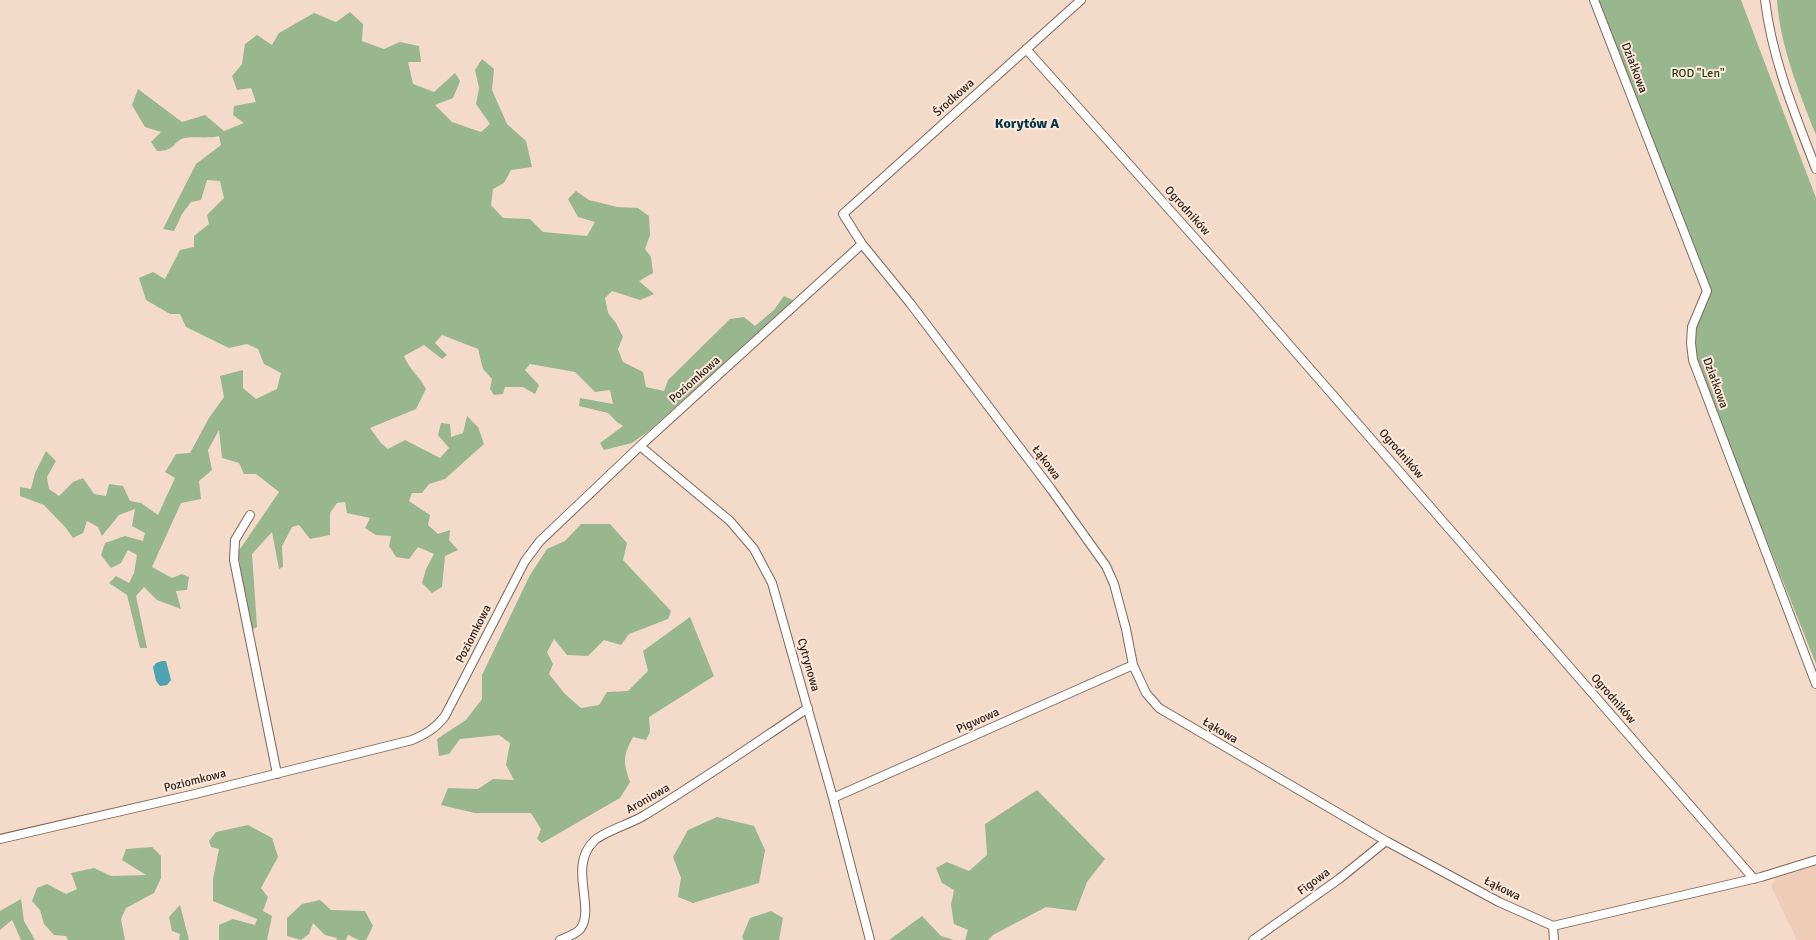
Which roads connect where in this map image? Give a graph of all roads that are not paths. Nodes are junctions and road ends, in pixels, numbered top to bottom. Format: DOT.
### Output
graph roads {
  1 [pos="1081,0"];
  2 [pos="1594,0"];
  3 [pos="1765,0"];
  4 [pos="1026,49"];
  5 [pos="1816,169"];
  6 [pos="843,214"];
  7 [pos="862,244"];
  8 [pos="640,446"];
  9 [pos="250,515"];
  10 [pos="1133,665"];
  11 [pos="1816,684"];
  12 [pos="808,708"];
  13 [pos="277,774"];
  14 [pos="833,798"];
  15 [pos="0,839"];
  16 [pos="1386,841"];
  17 [pos="1816,860"];
  18 [pos="1754,879"];
  19 [pos="1553,926"];
  20 [pos="560,940"];
  21 [pos="870,940"];
  22 [pos="1253,940"];
  23 [pos="1554,940"];
  1 -- 4 [label="street, Środkowa"];
  2 -- 11 [label="street, Działkowa"];
  3 -- 5 [label="street"];
  4 -- 6 [label="street, Środkowa"];
  4 -- 18 [label="street, Ogrodników"];
  6 -- 7 [label="street, Łąkowa"];
  7 -- 8 [label="street, Poziomkowa"];
  7 -- 10 [label="street, Łąkowa"];
  8 -- 12 [label="street, Cytrynowa"];
  8 -- 13 [label="street, Poziomkowa"];
  9 -- 13 [label="street"];
  10 -- 14 [label="street, Pigwowa"];
  10 -- 16 [label="street, Łąkowa"];
  12 -- 14 [label="street, Cytrynowa"];
  12 -- 20 [label="street, Aroniowa"];
  13 -- 15 [label="street, Poziomkowa"];
  14 -- 21 [label="street, Cytrynowa"];
  16 -- 19 [label="street, Łąkowa"];
  16 -- 22 [label="street, Figowa"];
  17 -- 18 [label="street"];
  18 -- 19 [label="street"];
  19 -- 23 [label="street"];
}
